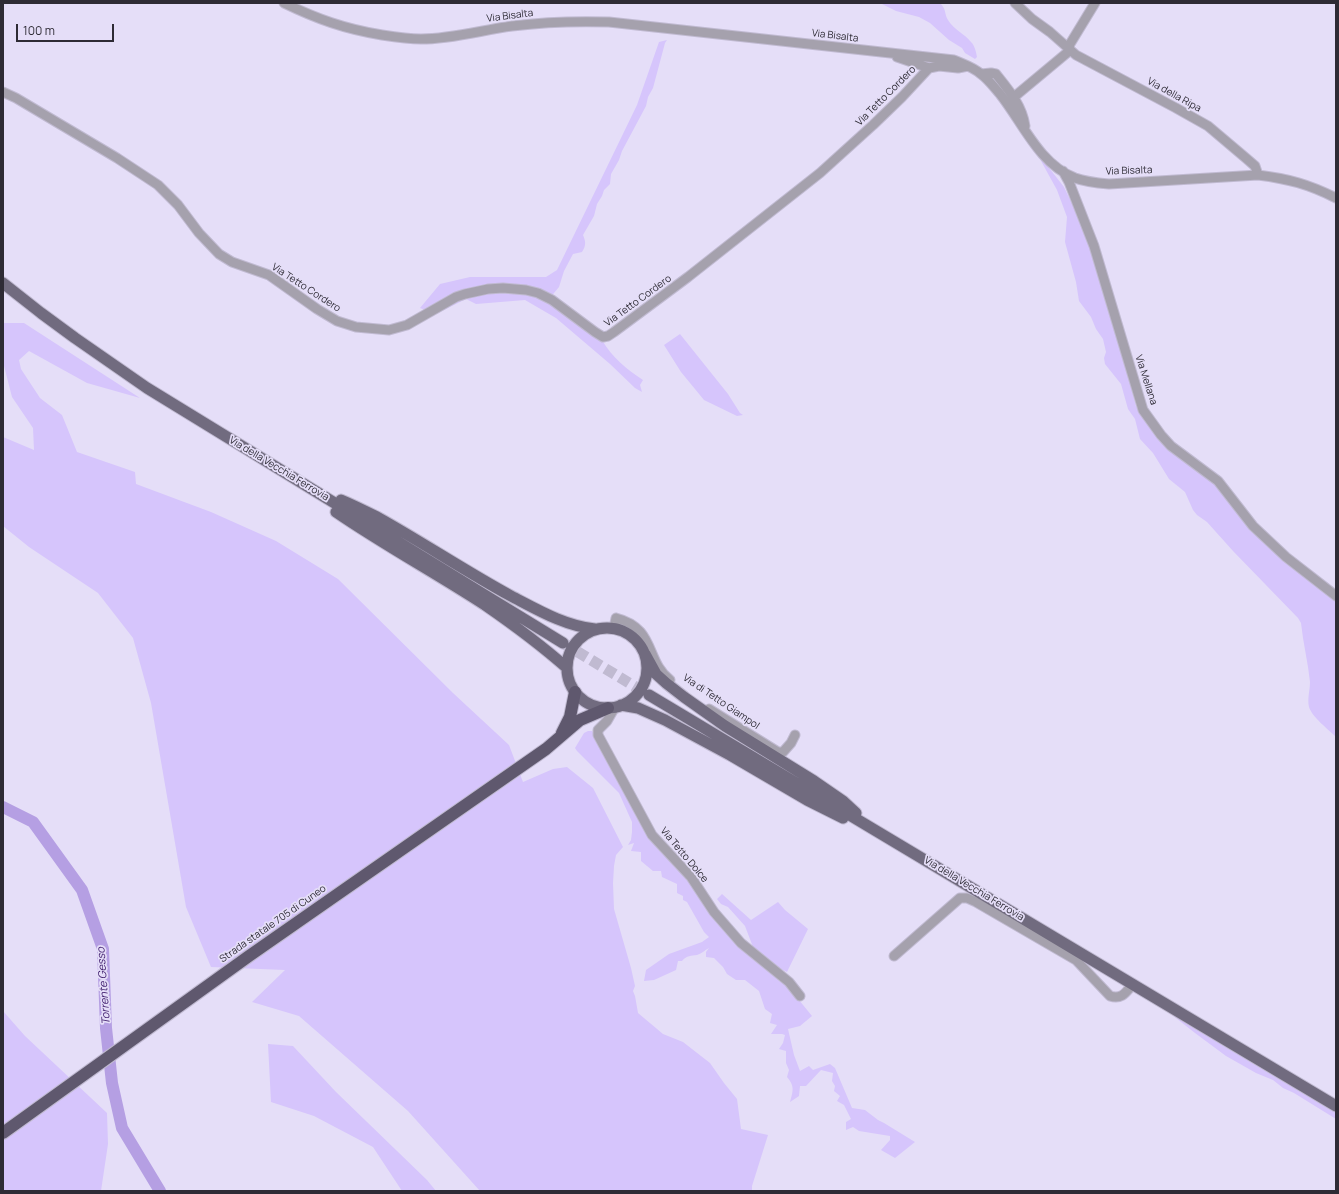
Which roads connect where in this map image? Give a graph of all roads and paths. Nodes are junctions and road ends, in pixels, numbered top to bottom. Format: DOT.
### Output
graph roads {
  1 [pos="284,3"];
  2 [pos="1015,3"];
  3 [pos="1095,3"];
  4 [pos="1069,48"];
  5 [pos="890,54"];
  6 [pos="968,66"];
  7 [pos="929,68"];
  8 [pos="981,74"];
  9 [pos="3,92"];
  10 [pos="1014,97"];
  11 [pos="1025,130"];
  12 [pos="1062,171"];
  13 [pos="1258,174"];
  14 [pos="1336,198"];
  15 [pos="3,283"];
  16 [pos="258,456"];
  17 [pos="1336,596"];
  18 [pos="614,628"];
  19 [pos="595,629"];
  20 [pos="563,643"];
  21 [pos="645,654"];
  22 [pos="567,668"];
  23 [pos="575,692"];
  24 [pos="649,694"];
  25 [pos="615,707"];
  26 [pos="795,735"];
  27 [pos="559,738"];
  28 [pos="876,830"];
  29 [pos="894,956"];
  30 [pos="1133,984"];
  31 [pos="800,996"];
  32 [pos="1336,1106"];
  33 [pos="3,1132"];
  1 -- 5 [label="street, Via Bisalta"];
  2 -- 4 [label="street, Via della Ripa"];
  3 -- 4 [label="street"];
  4 -- 10 [label="street"];
  4 -- 13 [label="street, Via della Ripa"];
  5 -- 6 [label="street, Via Bisalta"];
  5 -- 7 [label="street"];
  6 -- 7 [label="street, Via Tetto Cordero"];
  6 -- 8 [label="street, Via Bisalta"];
  7 -- 9 [label="street, Via Tetto Cordero"];
  8 -- 10 [label="street"];
  8 -- 11 [label="street, Via Bisalta"];
  10 -- 11 [label="street"];
  11 -- 12 [label="street, Via Bisalta"];
  12 -- 13 [label="street, Via Bisalta"];
  12 -- 17 [label="street, Via Mellana"];
  13 -- 14 [label="street, Via Bisalta"];
  15 -- 16 [label="main road, Via della Vecchia Ferrovia"];
  16 -- 19 [label="main road"];
  16 -- 20 [label="main road, Via della Vecchia Ferrovia"];
  16 -- 22 [label="main road"];
  18 -- 19 [label="main road"];
  18 -- 21 [label="main road"];
  18 -- 26 [label="street, Via di Tetto Giampol"];
  19 -- 22 [label="main road"];
  21 -- 25 [label="main road"];
  21 -- 28 [label="main road"];
  22 -- 23 [label="main road"];
  23 -- 25 [label="main road"];
  23 -- 27 [label="highway"];
  24 -- 28 [label="main road, Via della Vecchia Ferrovia"];
  25 -- 27 [label="highway, Strada statale 705 di Cuneo"];
  25 -- 28 [label="main road"];
  25 -- 31 [label="street, Via Tetto Dolce"];
  27 -- 33 [label="highway, Strada statale 705 di Cuneo"];
  28 -- 30 [label="main road, Via della Vecchia Ferrovia"];
  29 -- 30 [label="street"];
  30 -- 32 [label="main road, Via della Vecchia Ferrovia"];
}
